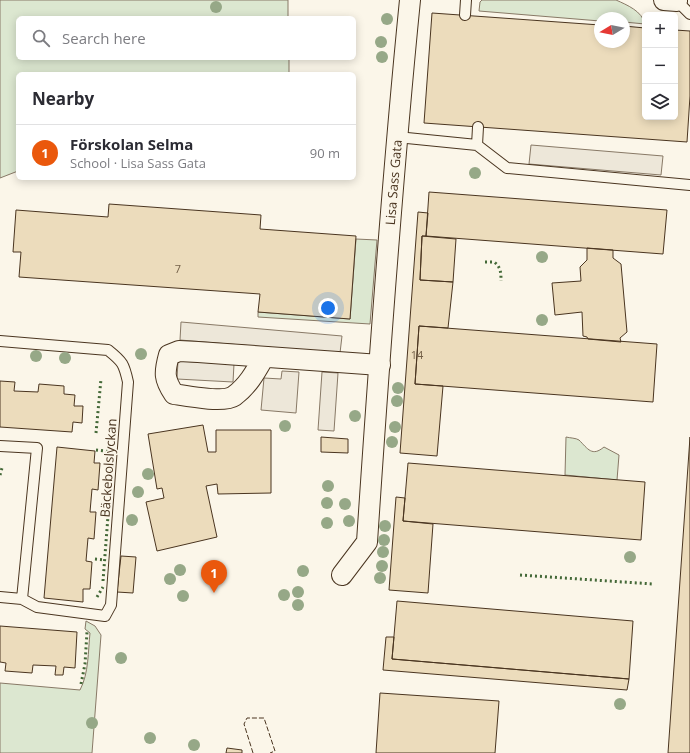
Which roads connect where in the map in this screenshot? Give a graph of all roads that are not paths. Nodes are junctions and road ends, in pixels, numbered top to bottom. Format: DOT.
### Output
graph roads {
  1 [pos="410,0"];
  2 [pos="466,0"];
  3 [pos="465,15"];
  4 [pos="478,127"];
  5 [pos="397,137"];
  6 [pos="477,145"];
  7 [pos="690,184"];
  8 [pos="0,341"];
  9 [pos="264,357"];
  10 [pos="380,365"];
  11 [pos="0,446"];
  12 [pos="342,575"];
  13 [pos="0,597"];
  14 [pos="22,599"];
  1 -- 5 [label="street, Lisa Sass Gata"];
  2 -- 3 [label="lane"];
  4 -- 6 [label="lane"];
  5 -- 6 [label="lane"];
  5 -- 10 [label="street, Lisa Sass Gata"];
  6 -- 7 [label="lane"];
  8 -- 14 [label="lane, Bäckebolslyckan"];
  9 -- 10 [label="street"];
  10 -- 12 [label="street, Lisa Sass Gata"];
  11 -- 14 [label="lane"];
  13 -- 14 [label="lane, Bäckebolslyckan"];
}
